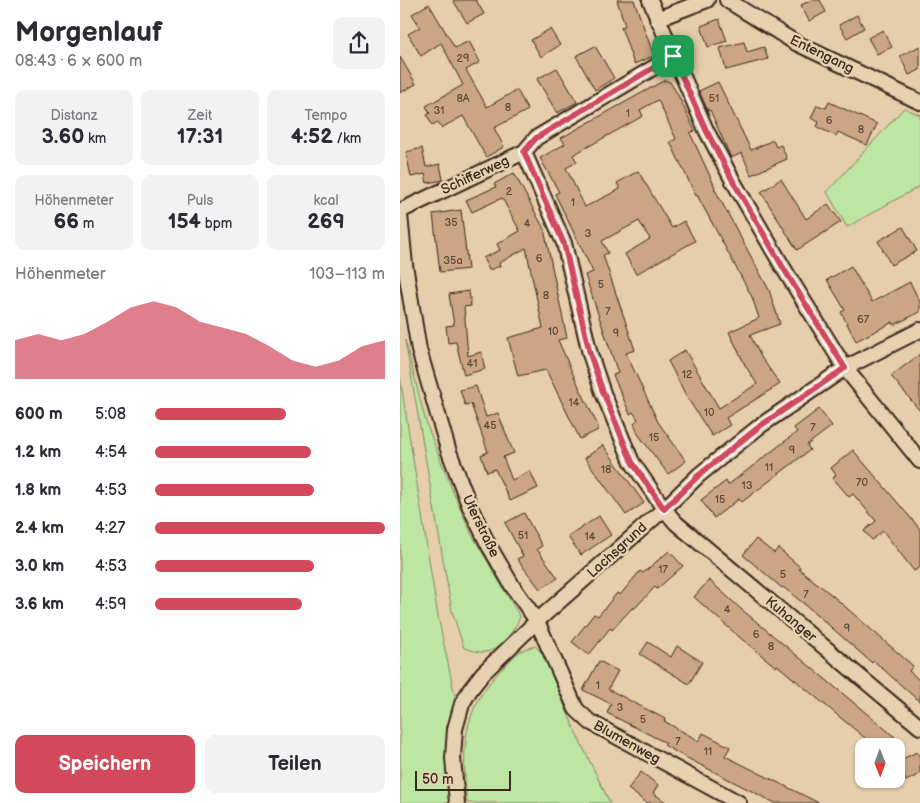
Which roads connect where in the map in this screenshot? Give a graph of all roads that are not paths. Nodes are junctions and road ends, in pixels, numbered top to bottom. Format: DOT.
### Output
graph roads {
  1 [pos="650,0"];
  2 [pos="707,0"];
  3 [pos="727,0"];
  4 [pos="657,19"];
  5 [pos="673,56"];
  6 [pos="920,102"];
  7 [pos="524,152"];
  8 [pos="400,211"];
  9 [pos="400,215"];
  10 [pos="920,330"];
  11 [pos="845,368"];
  12 [pos="920,461"];
  13 [pos="664,509"];
  14 [pos="537,621"];
  15 [pos="920,727"];
  16 [pos="457,803"];
  17 [pos="739,803"];
  1 -- 4 [label="street"];
  2 -- 4 [label="street"];
  3 -- 6 [label="street, Entengang"];
  4 -- 5 [label="street"];
  5 -- 7 [label="street, Schifferweg"];
  5 -- 11 [label="street"];
  7 -- 8 [label="street, Schifferweg"];
  7 -- 13 [label="street, Kuhanger"];
  9 -- 14 [label="street, Uferstraße"];
  10 -- 11 [label="street, Lachsgrund"];
  11 -- 12 [label="street"];
  11 -- 13 [label="street, Lachsgrund"];
  13 -- 14 [label="street, Lachsgrund"];
  13 -- 15 [label="street, Kuhanger"];
  14 -- 16 [label="street"];
  14 -- 17 [label="street, Blumenweg"];
}
